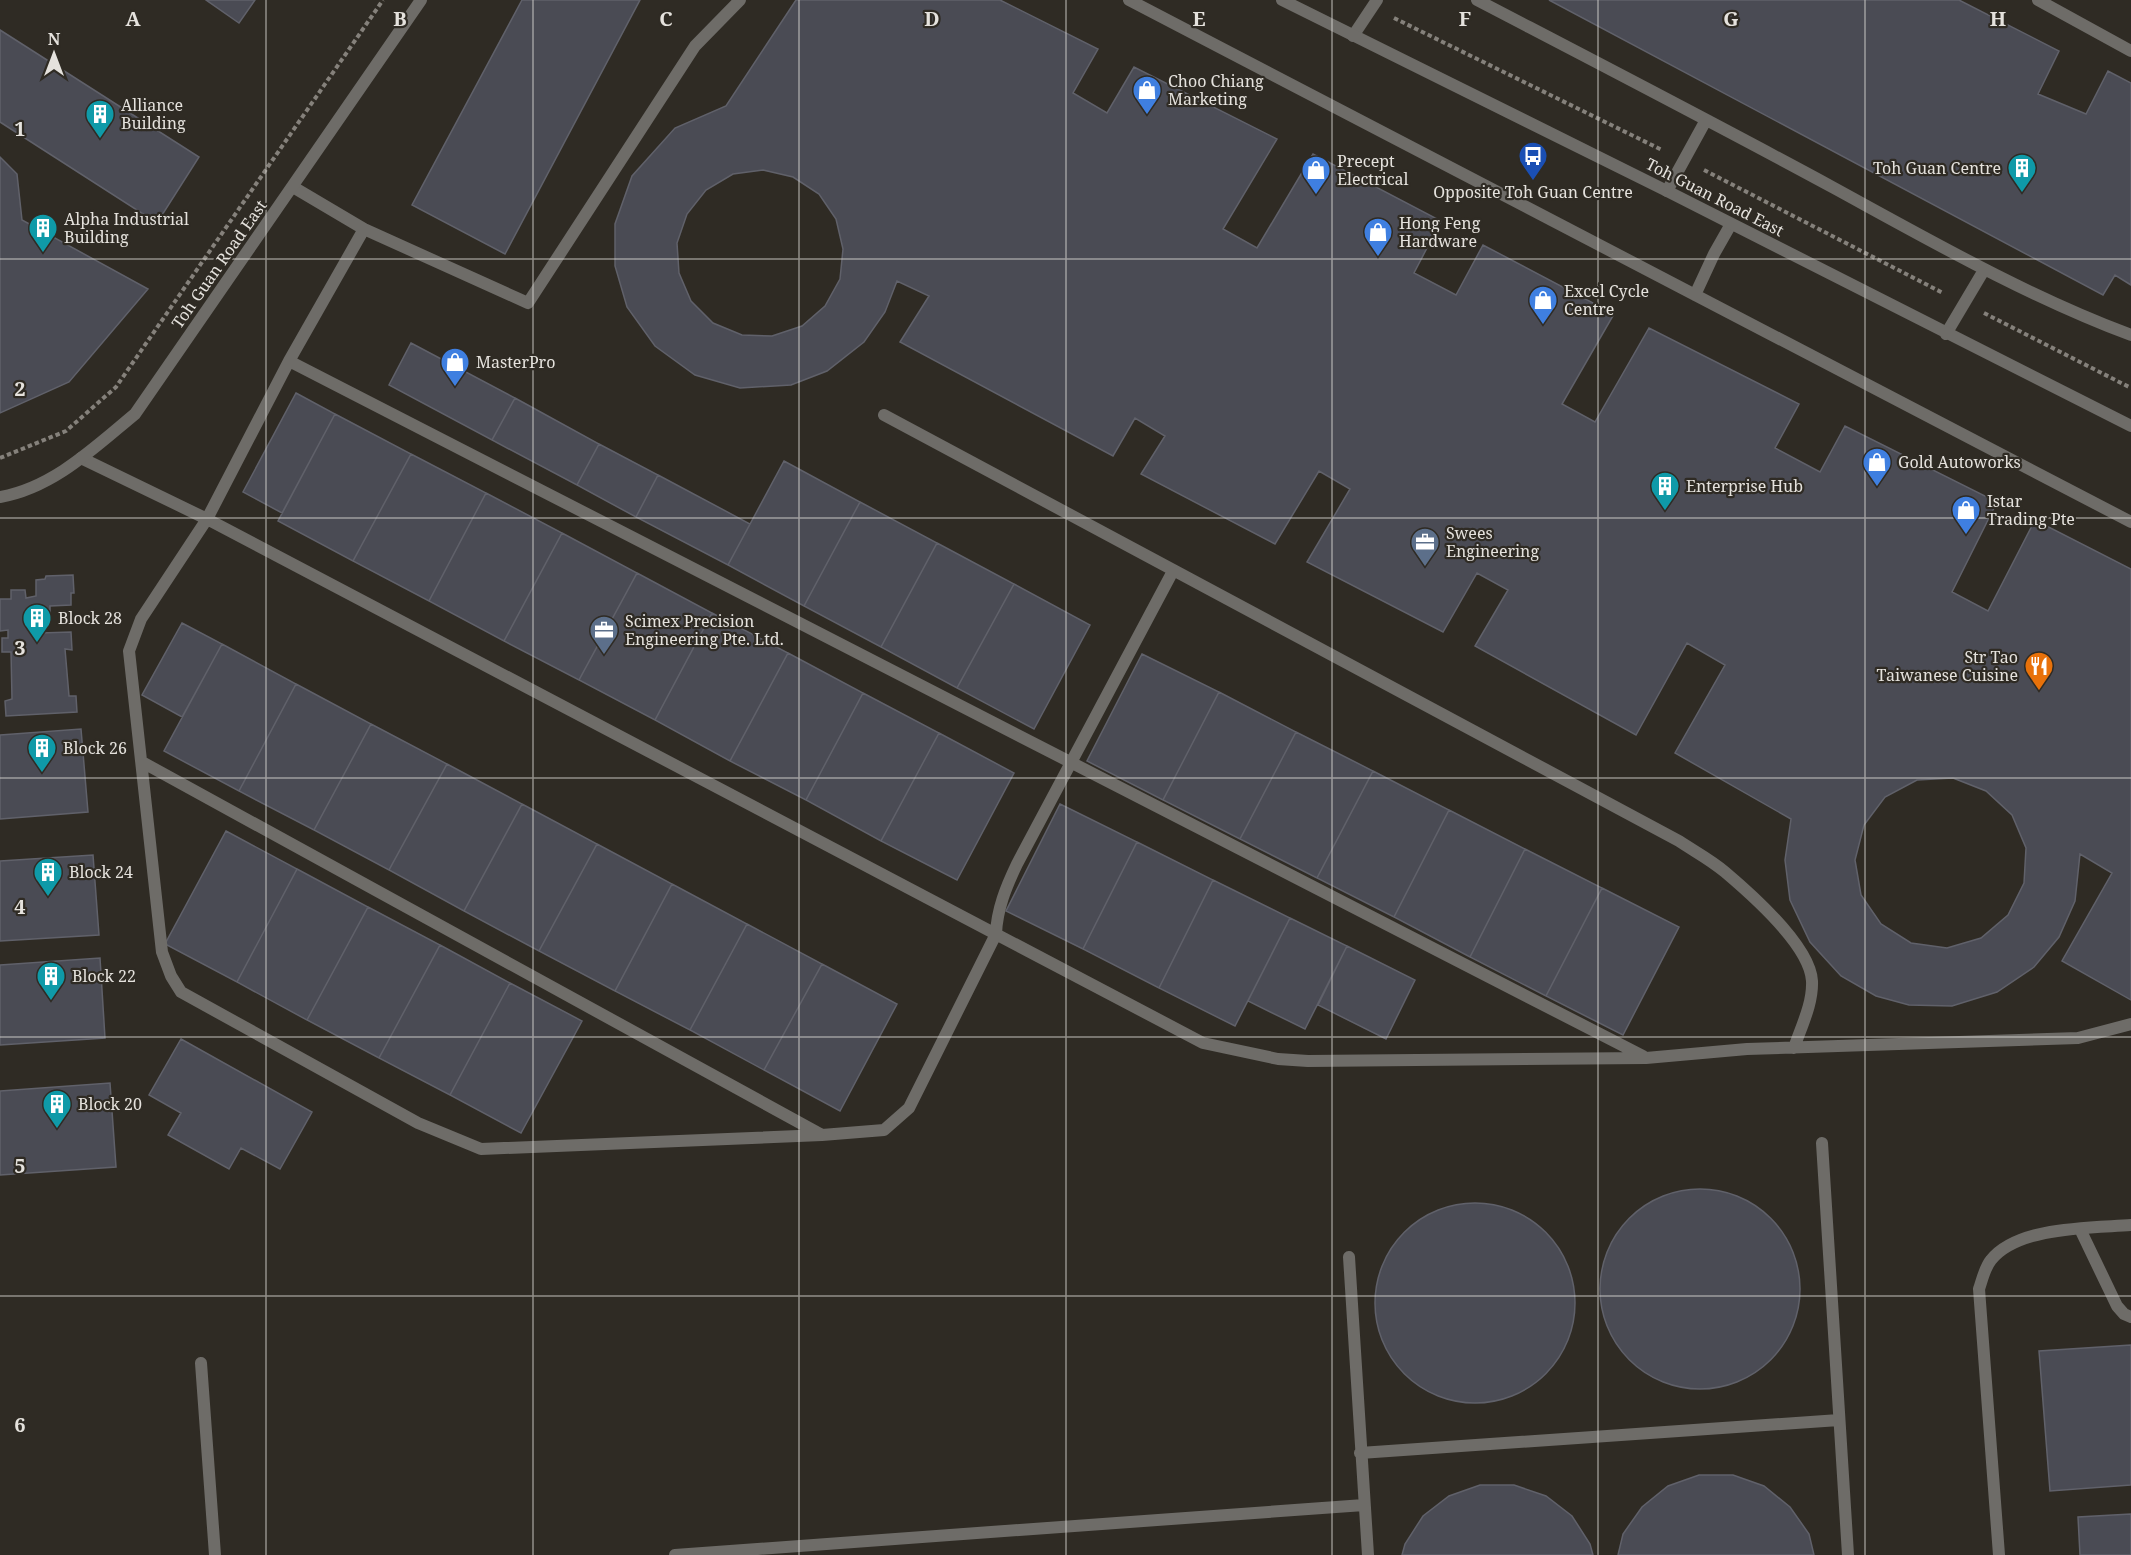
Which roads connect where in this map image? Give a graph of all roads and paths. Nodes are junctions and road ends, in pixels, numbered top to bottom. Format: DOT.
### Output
graph roads {
  1 [pos="383,0"];
  2 [pos="421,0"];
  3 [pos="740,0"];
  4 [pos="1129,0"];
  5 [pos="1282,0"];
  6 [pos="1477,0"];
  7 [pos="2038,0"];
  8 [pos="1374,4"];
  9 [pos="1353,36"];
  10 [pos="2131,51"];
  11 [pos="1706,120"];
  12 [pos="1683,160"];
  13 [pos="293,188"];
  14 [pos="1667,191"];
  15 [pos="1731,224"];
  16 [pos="364,229"];
  17 [pos="1984,270"];
  18 [pos="1695,295"];
  19 [pos="1964,303"];
  20 [pos="1946,334"];
  21 [pos="2131,335"];
  22 [pos="289,361"];
  23 [pos="2131,387"];
  24 [pos="884,415"];
  25 [pos="2131,426"];
  26 [pos="0,458"];
  27 [pos="81,458"];
  28 [pos="0,497"];
  29 [pos="207,519"];
  30 [pos="2131,522"];
  31 [pos="1173,571"];
  32 [pos="1071,761"];
  33 [pos="142,762"];
  34 [pos="996,934"];
  35 [pos="2131,1024"];
  36 [pos="1794,1048"];
  37 [pos="1646,1058"];
  38 [pos="822,1135"];
  39 [pos="1822,1143"];
  40 [pos="2131,1225"];
  41 [pos="2080,1229"];
  42 [pos="1348,1257"];
  43 [pos="2131,1317"];
  44 [pos="201,1363"];
  45 [pos="1839,1420"];
  46 [pos="1360,1453"];
  47 [pos="1364,1506"];
  48 [pos="215,1555"];
  49 [pos="675,1555"];
  50 [pos="1368,1555"];
  51 [pos="1848,1555"];
  52 [pos="1999,1555"];
  1 -- 26 [label="path"];
  2 -- 13 [label="street, Toh Guan Road East"];
  3 -- 16 [label="street"];
  4 -- 18 [label="street"];
  5 -- 9 [label="street, Toh Guan Road East"];
  6 -- 11 [label="street"];
  7 -- 10 [label="street"];
  8 -- 9 [label="street"];
  8 -- 12 [label="path"];
  9 -- 14 [label="street, Toh Guan Road East"];
  11 -- 12 [label="street"];
  11 -- 17 [label="street"];
  12 -- 14 [label="street"];
  12 -- 19 [label="path"];
  13 -- 16 [label="street"];
  13 -- 27 [label="street, Toh Guan Road East"];
  14 -- 15 [label="street, Toh Guan Road East"];
  15 -- 18 [label="street"];
  15 -- 20 [label="street, Toh Guan Road East"];
  16 -- 22 [label="street"];
  17 -- 19 [label="street"];
  17 -- 21 [label="street"];
  18 -- 30 [label="street"];
  19 -- 20 [label="street"];
  19 -- 23 [label="path"];
  20 -- 25 [label="street, Toh Guan Road East"];
  22 -- 29 [label="street"];
  22 -- 32 [label="street"];
  24 -- 31 [label="street"];
  27 -- 28 [label="street, Toh Guan Road East"];
  27 -- 29 [label="street"];
  29 -- 33 [label="street"];
  29 -- 34 [label="street"];
  31 -- 32 [label="street"];
  31 -- 36 [label="street"];
  32 -- 34 [label="street"];
  32 -- 37 [label="street"];
  33 -- 38 [label="street"];
  33 -- 38 [label="street"];
  34 -- 37 [label="street"];
  34 -- 38 [label="street"];
  35 -- 36 [label="street"];
  36 -- 37 [label="street"];
  39 -- 45 [label="street"];
  40 -- 41 [label="street"];
  41 -- 43 [label="street"];
  41 -- 52 [label="street"];
  42 -- 46 [label="street"];
  44 -- 48 [label="street"];
  45 -- 46 [label="street"];
  45 -- 51 [label="street"];
  46 -- 47 [label="street"];
  47 -- 49 [label="street"];
  47 -- 50 [label="street"];
}
